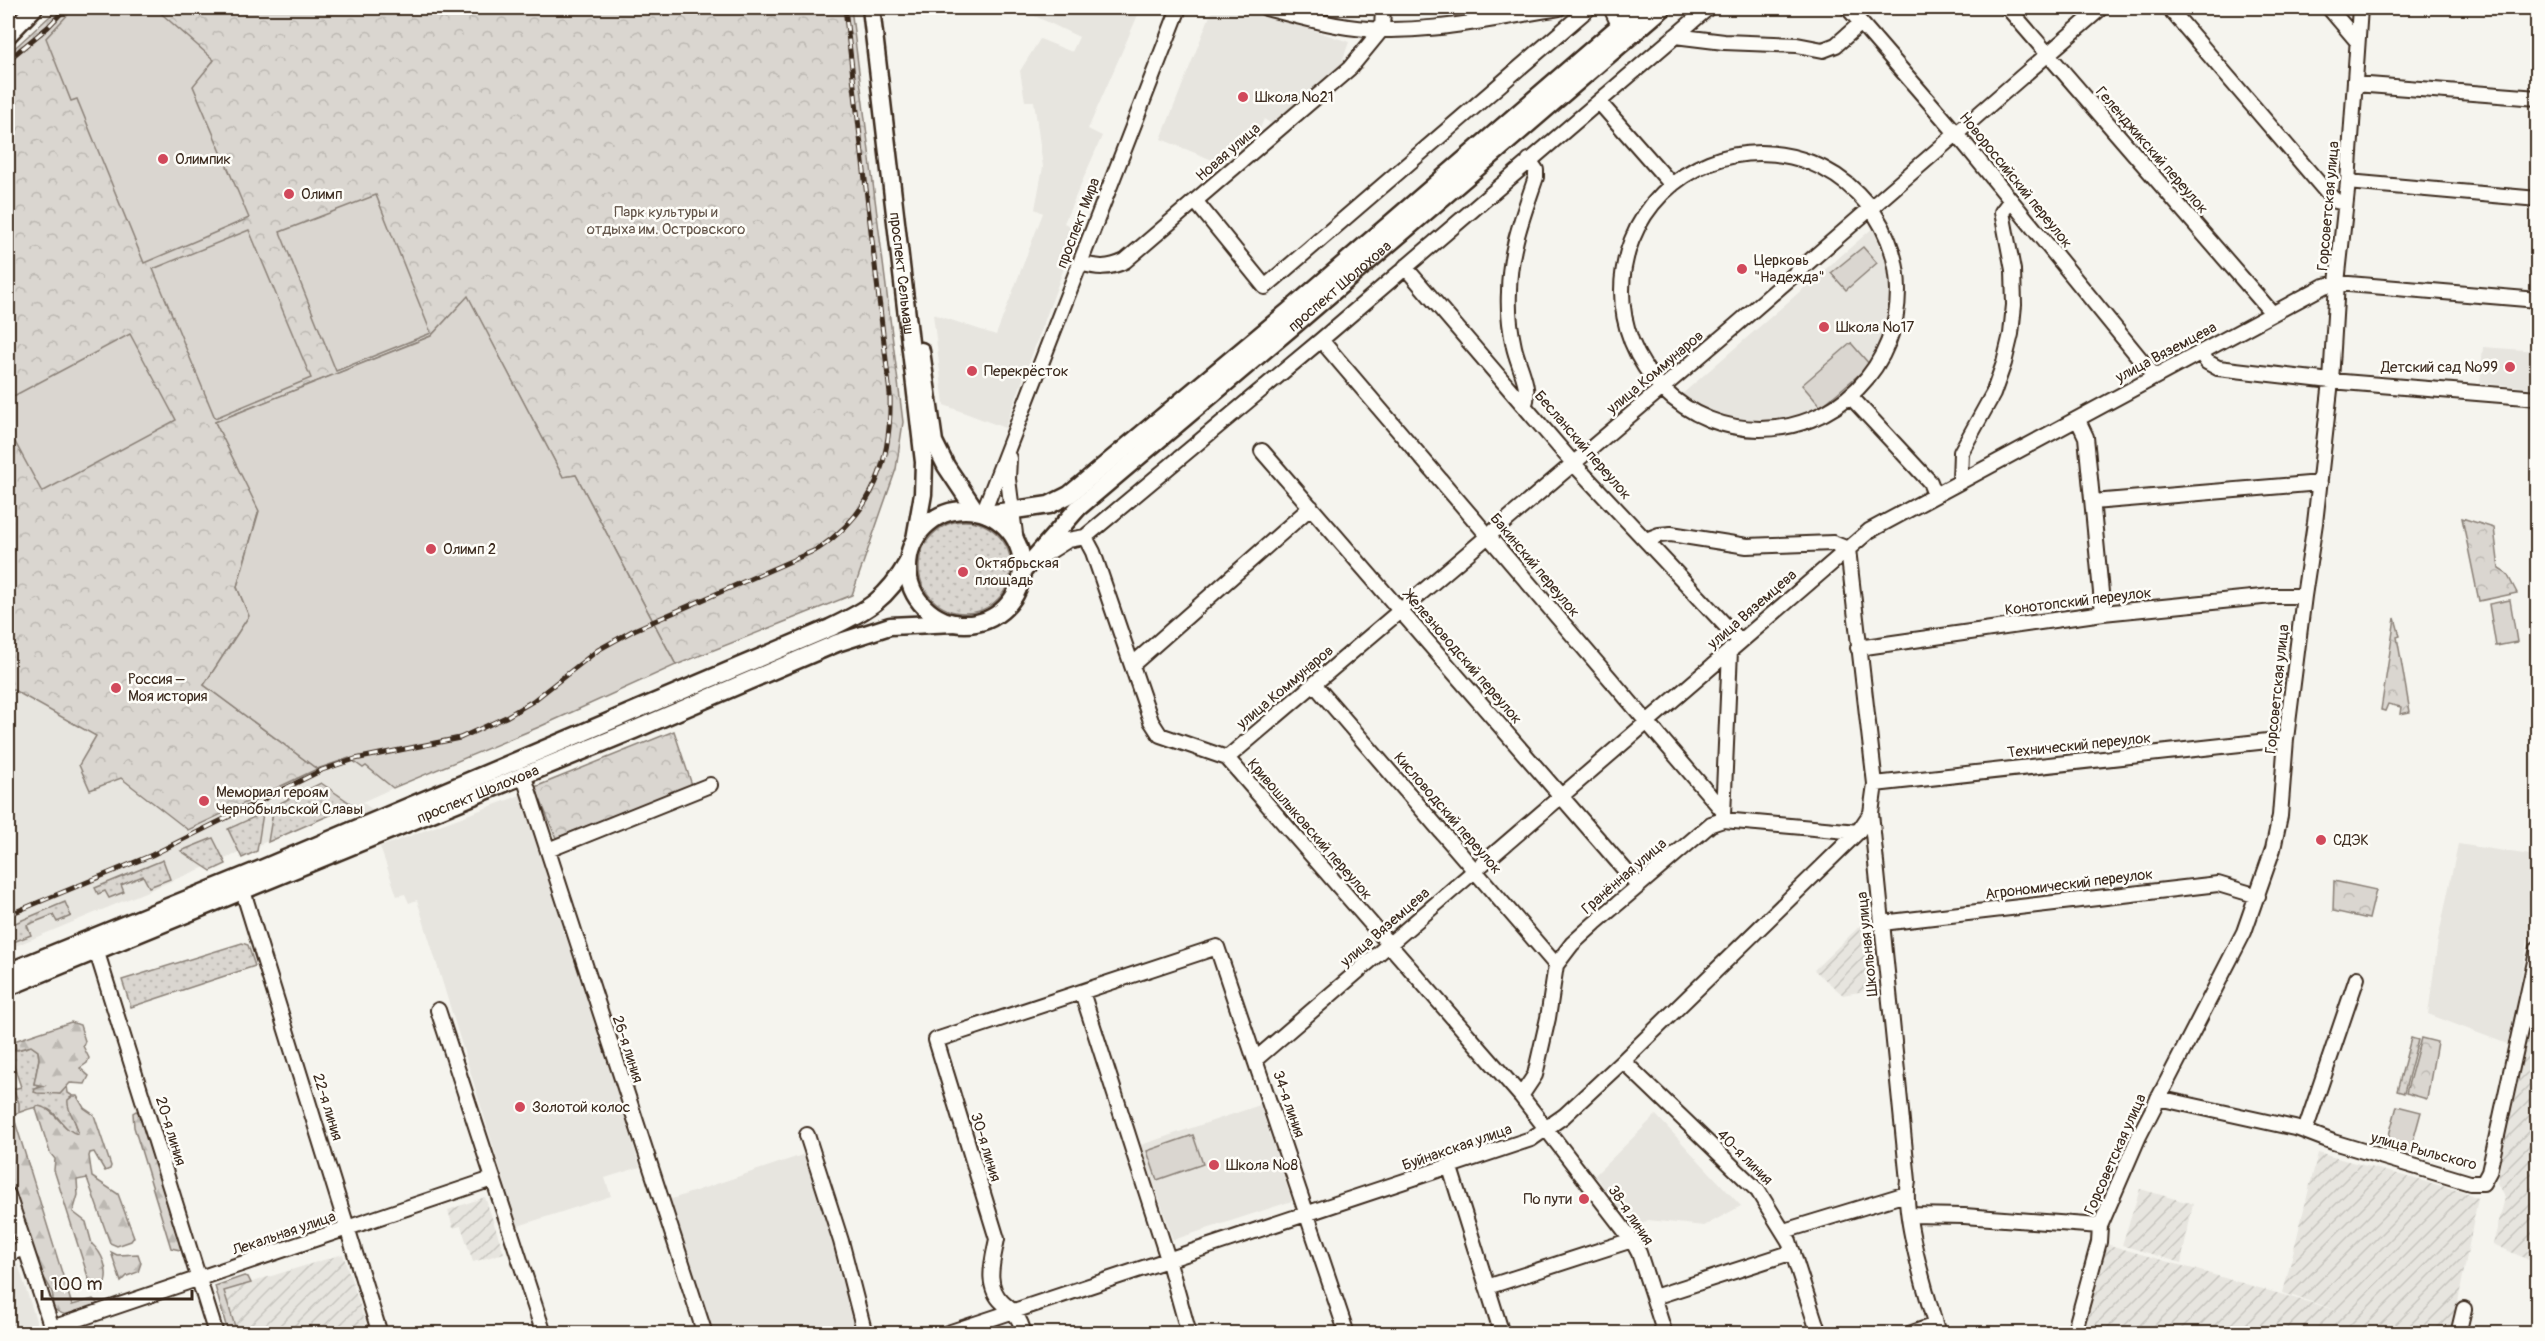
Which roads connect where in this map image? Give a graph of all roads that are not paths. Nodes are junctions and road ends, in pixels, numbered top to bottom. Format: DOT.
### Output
graph roads {
  1 [pos="34,8"];
  2 [pos="871,8"];
  3 [pos="880,8"];
  4 [pos="1179,8"];
  5 [pos="1266,8"];
  6 [pos="1383,8"];
  7 [pos="1559,8"];
  8 [pos="1589,8"];
  9 [pos="1611,8"];
  10 [pos="1640,8"];
  11 [pos="1663,8"];
  12 [pos="1708,8"];
  13 [pos="1848,8"];
  14 [pos="2008,8"];
  15 [pos="2101,8"];
  16 [pos="2169,8"];
  17 [pos="2329,8"];
  18 [pos="2360,8"];
  19 [pos="1861,23"];
  20 [pos="1619,25"];
  21 [pos="1382,28"];
  22 [pos="8,35"];
  23 [pos="1675,36"];
  24 [pos="2357,41"];
  25 [pos="2048,54"];
  26 [pos="2355,84"];
  27 [pos="2538,98"];
  28 [pos="1599,102"];
  29 [pos="1956,133"];
  30 [pos="1529,160"];
  31 [pos="2348,182"];
  32 [pos="1672,185"];
  33 [pos="2538,199"];
  34 [pos="2011,200"];
  35 [pos="1196,202"];
  36 [pos="2344,203"];
  37 [pos="1871,209"];
  38 [pos="1080,263"];
  39 [pos="1405,267"];
  40 [pos="2337,283"];
  41 [pos="2538,300"];
  42 [pos="2272,313"];
  43 [pos="1321,340"];
  44 [pos="2201,353"];
  45 [pos="2155,376"];
  46 [pos="2331,381"];
  47 [pos="1661,387"];
  48 [pos="1850,396"];
  49 [pos="2538,398"];
  50 [pos="1525,404"];
  51 [pos="2078,420"];
  52 [pos="1009,450"];
  53 [pos="1262,451"];
  54 [pos="1574,463"];
  55 [pos="1960,480"];
  56 [pos="2320,483"];
  57 [pos="1935,495"];
  58 [pos="2092,502"];
  59 [pos="1311,507"];
  60 [pos="1076,509"];
  61 [pos="1011,512"];
  62 [pos="982,513"];
  63 [pos="1488,534"];
  64 [pos="1087,535"];
  65 [pos="915,539"];
  66 [pos="1646,540"];
  67 [pos="1016,542"];
  68 [pos="1848,549"];
  69 [pos="908,562"];
  70 [pos="1026,566"];
  71 [pos="2304,596"];
  72 [pos="1400,610"];
  73 [pos="2103,613"];
  74 [pos="955,623"];
  75 [pos="1735,645"];
  76 [pos="1858,648"];
  77 [pos="1132,665"];
  78 [pos="1314,684"];
  79 [pos="1646,723"];
  80 [pos="2286,739"];
  81 [pos="1227,758"];
  82 [pos="522,774"];
  83 [pos="1875,784"];
  84 [pos="710,785"];
  85 [pos="1561,796"];
  86 [pos="1870,813"];
  87 [pos="1723,815"];
  88 [pos="1857,832"];
  89 [pos="548,850"];
  90 [pos="1475,869"];
  91 [pos="1638,885"];
  92 [pos="243,891"];
  93 [pos="2258,896"];
  94 [pos="1882,923"];
  95 [pos="94,945"];
  96 [pos="1389,946"];
  97 [pos="2538,948"];
  98 [pos="1557,965"];
  99 [pos="8,972"];
  100 [pos="2357,978"];
  101 [pos="8,987"];
  102 [pos="1082,992"];
  103 [pos="438,1010"];
  104 [pos="1256,1059"];
  105 [pos="1623,1061"];
  106 [pos="1521,1096"];
  107 [pos="2158,1098"];
  108 [pos="1546,1129"];
  109 [pos="2305,1131"];
  110 [pos="807,1135"];
  111 [pos="1450,1167"];
  112 [pos="492,1179"];
  113 [pos="1906,1194"];
  114 [pos="8,1195"];
  115 [pos="1308,1214"];
  116 [pos="1910,1215"];
  117 [pos="2100,1226"];
  118 [pos="348,1228"];
  119 [pos="1784,1231"];
  120 [pos="1632,1240"];
  121 [pos="25,1248"];
  122 [pos="1793,1252"];
  123 [pos="8,1254"];
  124 [pos="1168,1259"];
  125 [pos="200,1280"];
  126 [pos="1487,1287"];
  127 [pos="1654,1297"];
  128 [pos="2464,1309"];
  129 [pos="1014,1311"];
  130 [pos="1937,1329"];
  131 [pos="53,1331"];
  132 [pos="216,1334"];
  133 [pos="380,1334"];
  134 [pos="544,1334"];
  135 [pos="705,1334"];
  136 [pos="864,1334"];
  137 [pos="945,1334"];
  138 [pos="1024,1334"];
  139 [pos="1189,1334"];
  140 [pos="1347,1334"];
  141 [pos="1502,1334"];
  142 [pos="1665,1334"];
  143 [pos="1819,1334"];
  144 [pos="1909,1334"];
  145 [pos="2074,1334"];
  146 [pos="2458,1334"];
  1 -- 22 [label="main road"];
  2 -- 65 [label="main road, проспект Сельмаш"];
  3 -- 62 [label="main road, проспект Сельмаш"];
  4 -- 38 [label="street, проспект Мира"];
  5 -- 21 [label="street"];
  6 -- 21 [label="street"];
  7 -- 21 [label="street"];
  8 -- 35 [label="street"];
  9 -- 20 [label="street"];
  10 -- 20 [label="main road, проспект Шолохова"];
  11 -- 60 [label="main road, проспект Шолохова"];
  12 -- 23 [label="street"];
  13 -- 19 [label="street, Новороссийский переулок"];
  14 -- 25 [label="street, Геленджикский переулок"];
  15 -- 25 [label="street, улица Коммунаров"];
  16 -- 36 [label="street"];
  17 -- 24 [label="street"];
  18 -- 24 [label="street, Горсоветская улица"];
  19 -- 23 [label="street"];
  19 -- 29 [label="street, Новороссийский переулок"];
  20 -- 61 [label="main road, проспект Шолохова"];
  21 -- 35 [label="street, Новая улица"];
  23 -- 28 [label="street"];
  24 -- 26 [label="street, Горсоветская улица"];
  25 -- 29 [label="street, улица Коммунаров"];
  25 -- 42 [label="street, Геленджикский переулок"];
  26 -- 27 [label="street"];
  26 -- 31 [label="street, Горсоветская улица"];
  28 -- 30 [label="street"];
  28 -- 32 [label="street"];
  29 -- 34 [label="street, Новороссийский переулок"];
  29 -- 37 [label="street, улица Коммунаров"];
  30 -- 39 [label="street"];
  30 -- 50 [label="street"];
  31 -- 33 [label="street"];
  31 -- 36 [label="street, Горсоветская улица"];
  32 -- 37 [label="street"];
  32 -- 47 [label="street"];
  34 -- 45 [label="street, Новороссийский переулок"];
  34 -- 55 [label="street"];
  35 -- 38 [label="street, Новая улица"];
  36 -- 40 [label="street, Горсоветская улица"];
  37 -- 47 [label="street, улица Коммунаров"];
  37 -- 48 [label="street"];
  38 -- 52 [label="street, проспект Мира"];
  39 -- 43 [label="street"];
  39 -- 50 [label="street, Бесланский переулок"];
  40 -- 41 [label="street"];
  40 -- 42 [label="street, улица Вяземцева"];
  40 -- 46 [label="street, Горсоветская улица"];
  42 -- 44 [label="street, улица Вяземцева"];
  43 -- 63 [label="street, Бакинский переулок"];
  43 -- 64 [label="street"];
  44 -- 45 [label="street, улица Вяземцева"];
  44 -- 46 [label="street"];
  45 -- 51 [label="street, улица Вяземцева"];
  46 -- 49 [label="street"];
  46 -- 56 [label="street, Горсоветская улица"];
  47 -- 48 [label="street"];
  47 -- 54 [label="street, улица Коммунаров"];
  48 -- 57 [label="street"];
  50 -- 54 [label="street, Бесланский переулок"];
  51 -- 55 [label="street, улица Вяземцева"];
  51 -- 58 [label="street"];
  52 -- 61 [label="street, проспект Мира"];
  52 -- 62 [label="street, проспект Мира"];
  53 -- 59 [label="street, Железноводский переулок"];
  54 -- 63 [label="street, улица Коммунаров"];
  54 -- 66 [label="street, Бесланский переулок"];
  55 -- 57 [label="street, улица Вяземцева"];
  56 -- 58 [label="street"];
  56 -- 71 [label="street, Горсоветская улица"];
  57 -- 68 [label="street, улица Вяземцева"];
  58 -- 73 [label="street"];
  59 -- 72 [label="street, Железноводский переулок"];
  59 -- 77 [label="street"];
  60 -- 64 [label="street, Кривошлыковский переулок"];
  60 -- 70 [label="main road, проспект Шолохова"];
  61 -- 62 [label="main road, проспект Шолохова"];
  61 -- 67 [label="street, проспект Мира"];
  62 -- 65 [label="main road"];
  62 -- 67 [label="main road"];
  63 -- 72 [label="street, улица Коммунаров"];
  63 -- 79 [label="street, Бакинский переулок"];
  64 -- 70 [label="street"];
  64 -- 77 [label="street, Кривошлыковский переулок"];
  65 -- 69 [label="main road"];
  66 -- 68 [label="street"];
  66 -- 75 [label="street, Бесланский переулок"];
  67 -- 70 [label="main road"];
  68 -- 75 [label="street, улица Вяземцева"];
  68 -- 76 [label="street, Школьная улица"];
  69 -- 74 [label="main road"];
  69 -- 95 [label="main road, проспект Шолохова"];
  70 -- 74 [label="main road"];
  71 -- 73 [label="street, Конотопский переулок"];
  71 -- 80 [label="street, Горсоветская улица"];
  72 -- 78 [label="street, улица Коммунаров"];
  72 -- 85 [label="street, Железноводский переулок"];
  73 -- 76 [label="street, Конотопский переулок"];
  74 -- 82 [label="main road, проспект Шолохова"];
  75 -- 79 [label="street, улица Вяземцева"];
  75 -- 87 [label="street"];
  76 -- 83 [label="street, Школьная улица"];
  77 -- 81 [label="street, Кривошлыковский переулок"];
  78 -- 81 [label="street, улица Коммунаров"];
  78 -- 90 [label="street, Кисловодский переулок"];
  79 -- 85 [label="street, улица Вяземцева"];
  79 -- 87 [label="street, Бакинский переулок"];
  80 -- 83 [label="street, Технический переулок"];
  80 -- 93 [label="street, Горсоветская улица"];
  81 -- 96 [label="street, Кривошлыковский переулок"];
  82 -- 89 [label="street, 26-я линия"];
  82 -- 92 [label="main road, проспект Шолохова"];
  83 -- 86 [label="street, Школьная улица"];
  84 -- 89 [label="street"];
  85 -- 90 [label="street, улица Вяземцева"];
  85 -- 91 [label="street, Железноводский переулок"];
  86 -- 88 [label="street, Буйнакская улица"];
  86 -- 94 [label="street, Школьная улица"];
  87 -- 88 [label="street"];
  87 -- 91 [label="street, Гранённая улица"];
  88 -- 105 [label="street, Буйнакская улица"];
  89 -- 135 [label="street, 26-я линия"];
  90 -- 96 [label="street, улица Вяземцева"];
  90 -- 98 [label="street, Кисловодский переулок"];
  91 -- 98 [label="street, Гранённая улица"];
  92 -- 95 [label="main road, проспект Шолохова"];
  92 -- 118 [label="street, 22-я линия"];
  93 -- 94 [label="street, Агрономический переулок"];
  93 -- 107 [label="street, Горсоветская улица"];
  94 -- 113 [label="street, Школьная улица"];
  95 -- 99 [label="main road, проспект Шолохова"];
  95 -- 101 [label="main road, проспект Шолохова"];
  95 -- 125 [label="street, 20-я линия"];
  96 -- 104 [label="street, улица Вяземцева"];
  96 -- 106 [label="street, Кривошлыковский переулок"];
  97 -- 109 [label="street, улица Рыльского"];
  98 -- 106 [label="street, Гранённая улица"];
  100 -- 109 [label="street"];
  102 -- 104 [label="street, 34-я линия"];
  102 -- 124 [label="street"];
  102 -- 129 [label="street, 30-я линия"];
  103 -- 112 [label="street"];
  104 -- 115 [label="street, 34-я линия"];
  105 -- 108 [label="street, Буйнакская улица"];
  105 -- 119 [label="street, 40-я линия"];
  106 -- 108 [label="street, Кривошлыковский переулок"];
  107 -- 109 [label="street, улица Рыльского"];
  107 -- 117 [label="street, Горсоветская улица"];
  108 -- 111 [label="street, Буйнакская улица"];
  108 -- 120 [label="street, 38-я линия"];
  110 -- 136 [label="street"];
  111 -- 115 [label="street, Буйнакская улица"];
  111 -- 126 [label="street"];
  112 -- 118 [label="street, Лекальная улица"];
  112 -- 134 [label="street"];
  113 -- 116 [label="street, Школьная улица"];
  113 -- 119 [label="street"];
  114 -- 121 [label="street"];
  115 -- 124 [label="street, Буйнакская улица"];
  115 -- 140 [label="street, 34-я линия"];
  116 -- 117 [label="street"];
  116 -- 130 [label="street, Школьная улица"];
  117 -- 145 [label="street, Горсоветская улица"];
  118 -- 125 [label="street, Лекальная улица"];
  118 -- 133 [label="street, 22-я линия"];
  119 -- 122 [label="street, 40-я линия"];
  120 -- 126 [label="street"];
  120 -- 127 [label="street, 38-я линия"];
  121 -- 123 [label="street"];
  121 -- 131 [label="street"];
  122 -- 127 [label="street"];
  122 -- 143 [label="street, 40-я линия"];
  124 -- 129 [label="street, Буйнакская улица"];
  124 -- 139 [label="street"];
  125 -- 131 [label="street, Лекальная улица"];
  125 -- 132 [label="street, 20-я линия"];
  126 -- 141 [label="street"];
  127 -- 142 [label="street, 38-я линия"];
  128 -- 146 [label="street"];
  129 -- 137 [label="street, Буйнакская улица"];
  129 -- 138 [label="street, 30-я линия"];
  130 -- 144 [label="street"];
}
